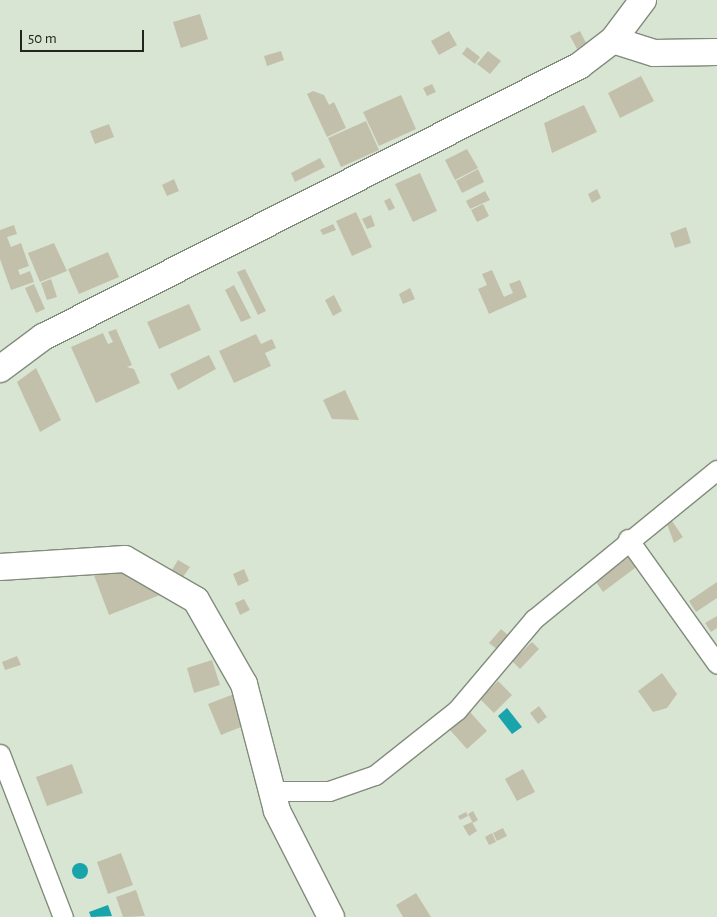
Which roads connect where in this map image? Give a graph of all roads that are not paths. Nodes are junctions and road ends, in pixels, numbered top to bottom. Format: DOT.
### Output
graph roads {
  1 [pos="643,0"];
  2 [pos="613,40"];
  3 [pos="717,52"];
  4 [pos="0,369"];
  5 [pos="717,470"];
  6 [pos="628,539"];
  7 [pos="0,567"];
  8 [pos="717,664"];
  9 [pos="0,754"];
  10 [pos="272,791"];
  11 [pos="63,917"];
  12 [pos="331,917"];
  1 -- 2 [label="main road"];
  2 -- 3 [label="main road"];
  2 -- 4 [label="main road"];
  5 -- 6 [label="street"];
  6 -- 8 [label="street"];
  6 -- 10 [label="street"];
  7 -- 10 [label="main road"];
  9 -- 11 [label="street"];
  10 -- 12 [label="main road"];
}
